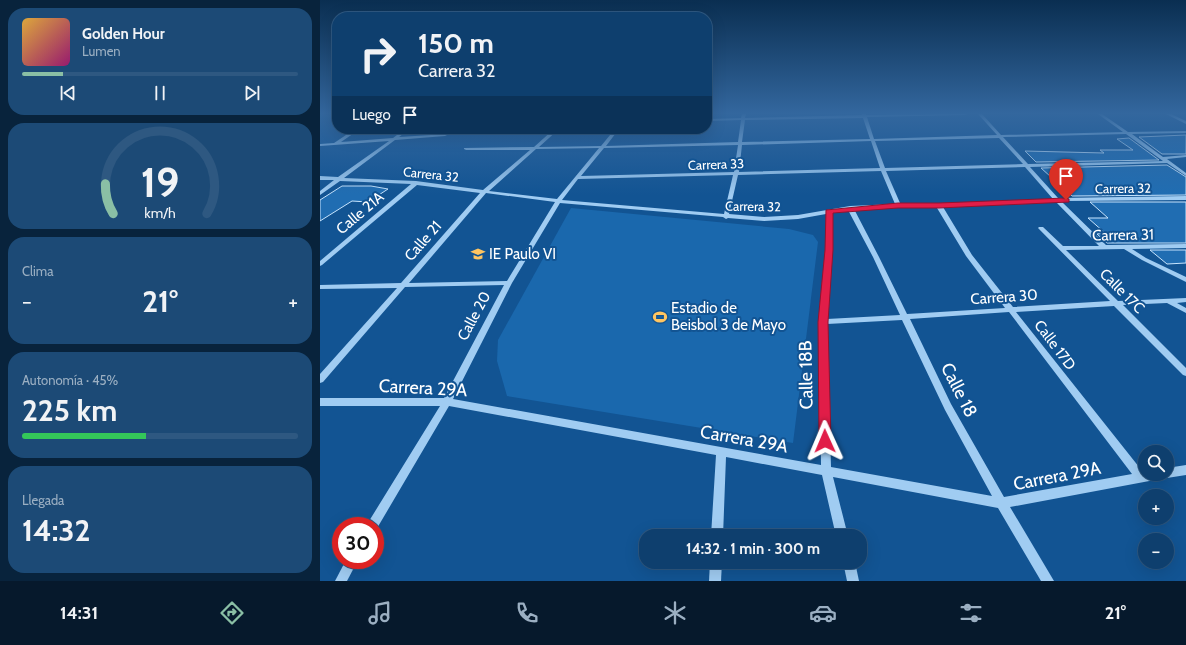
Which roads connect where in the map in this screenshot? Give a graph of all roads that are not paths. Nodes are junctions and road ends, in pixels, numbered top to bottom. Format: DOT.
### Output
graph roads {
  1 [pos="339,141"];
  2 [pos="364,141"];
  3 [pos="392,141"];
  4 [pos="543,141"];
  5 [pos="607,141"];
  6 [pos="865,141"];
  7 [pos="873,141"];
  8 [pos="1005,141"];
  9 [pos="1138,141"];
  10 [pos="740,143"];
  11 [pos="335,144"];
  12 [pos="320,145"];
  13 [pos="602,147"];
  14 [pos="466,149"];
  15 [pos="534,149"];
  16 [pos="1186,156"];
  17 [pos="1162,158"];
  18 [pos="1168,162"];
  19 [pos="1026,165"];
  20 [pos="883,170"];
  21 [pos="736,174"];
  22 [pos="1186,175"];
  23 [pos="320,178"];
  24 [pos="576,178"];
  25 [pos="339,179"];
  26 [pos="416,183"];
  27 [pos="484,192"];
  28 [pos="320,193"];
  29 [pos="1186,198"];
  30 [pos="558,201"];
  31 [pos="1058,201"];
  32 [pos="898,206"];
  33 [pos="939,206"];
  34 [pos="850,208"];
  35 [pos="829,211"];
  36 [pos="726,217"];
  37 [pos="1040,228"];
  38 [pos="1186,246"];
  39 [pos="1060,248"];
  40 [pos="1105,248"];
  41 [pos="1127,248"];
  42 [pos="320,264"];
  43 [pos="1186,280"];
  44 [pos="509,283"];
  45 [pos="402,286"];
  46 [pos="320,287"];
  47 [pos="1186,300"];
  48 [pos="1168,301"];
  49 [pos="1115,302"];
  50 [pos="1010,310"];
  51 [pos="1186,311"];
  52 [pos="906,318"];
  53 [pos="823,322"];
  54 [pos="1186,373"];
  55 [pos="320,380"];
  56 [pos="320,402"];
  57 [pos="447,402"];
  58 [pos="721,453"];
  59 [pos="1186,470"];
  60 [pos="826,471"];
  61 [pos="1174,472"];
  62 [pos="1138,474"];
  63 [pos="1138,477"];
  64 [pos="1002,503"];
  65 [pos="377,517"];
  66 [pos="717,529"];
  67 [pos="840,529"];
  68 [pos="347,569"];
  69 [pos="716,569"];
  70 [pos="850,569"];
  71 [pos="341,581"];
  72 [pos="715,581"];
  73 [pos="853,581"];
  74 [pos="1048,581"];
  1 -- 11 [label="street"];
  2 -- 11 [label="street"];
  3 -- 25 [label="street"];
  4 -- 15 [label="street, Calle 21"];
  5 -- 13 [label="street, Calle 20"];
  6 -- 10 [label="street"];
  7 -- 20 [label="street"];
  8 -- 19 [label="street"];
  9 -- 17 [label="street"];
  10 -- 13 [label="street"];
  10 -- 21 [label="street"];
  11 -- 12 [label="street"];
  13 -- 15 [label="street"];
  13 -- 24 [label="street, Calle 20"];
  14 -- 15 [label="street"];
  15 -- 27 [label="street, Calle 21"];
  16 -- 17 [label="street"];
  17 -- 18 [label="street"];
  18 -- 19 [label="street, Carrera 33"];
  18 -- 22 [label="street"];
  19 -- 20 [label="street, Carrera 33"];
  19 -- 31 [label="street"];
  20 -- 21 [label="street, Carrera 33"];
  20 -- 32 [label="street"];
  21 -- 24 [label="street, Carrera 33"];
  21 -- 36 [label="street"];
  23 -- 25 [label="street, Carrera 32"];
  24 -- 30 [label="street, Calle 20"];
  25 -- 26 [label="street, Carrera 32"];
  25 -- 28 [label="street"];
  26 -- 27 [label="street, Carrera 32"];
  26 -- 42 [label="street, Calle 21A"];
  27 -- 30 [label="street, Carrera 32"];
  27 -- 45 [label="street, Calle 21"];
  29 -- 31 [label="street, Carrera 32"];
  30 -- 36 [label="street, Carrera 32"];
  30 -- 44 [label="street, Calle 20"];
  31 -- 33 [label="street, Carrera 32"];
  31 -- 40 [label="street"];
  32 -- 33 [label="street, Carrera 32"];
  32 -- 34 [label="street, Carrera 32"];
  33 -- 50 [label="street, Calle 17D"];
  34 -- 35 [label="street, Carrera 32"];
  34 -- 52 [label="street, Calle 18"];
  35 -- 36 [label="street, Carrera 32"];
  35 -- 53 [label="street, Calle 18B"];
  37 -- 39 [label="street, Calle 17C"];
  38 -- 41 [label="street, Carrera 31"];
  39 -- 40 [label="street, Carrera 31"];
  39 -- 49 [label="street, Calle 17C"];
  40 -- 41 [label="street, Carrera 31"];
  41 -- 43 [label="street"];
  44 -- 45 [label="street"];
  44 -- 57 [label="street, Calle 20"];
  45 -- 46 [label="street"];
  45 -- 55 [label="street, Calle 21"];
  47 -- 48 [label="street, Carrera 30"];
  48 -- 49 [label="street, Carrera 30"];
  48 -- 51 [label="street"];
  49 -- 50 [label="street, Carrera 30"];
  49 -- 54 [label="street, Calle 17C"];
  50 -- 52 [label="street, Carrera 30"];
  50 -- 62 [label="street, Calle 17D"];
  52 -- 53 [label="street, Carrera 30"];
  52 -- 64 [label="street, Calle 18"];
  53 -- 60 [label="street, Calle 18B"];
  56 -- 57 [label="street, Carrera 29A"];
  57 -- 58 [label="street, Carrera 29A"];
  57 -- 65 [label="street, Calle 20"];
  58 -- 60 [label="street, Carrera 29A"];
  58 -- 66 [label="street"];
  59 -- 61 [label="street"];
  60 -- 64 [label="street, Carrera 29A"];
  60 -- 67 [label="street, Calle 18B"];
  63 -- 64 [label="street, Carrera 29A"];
  64 -- 74 [label="street, Calle 18"];
  68 -- 71 [label="street"];
  69 -- 72 [label="street"];
  70 -- 73 [label="street"];
}
